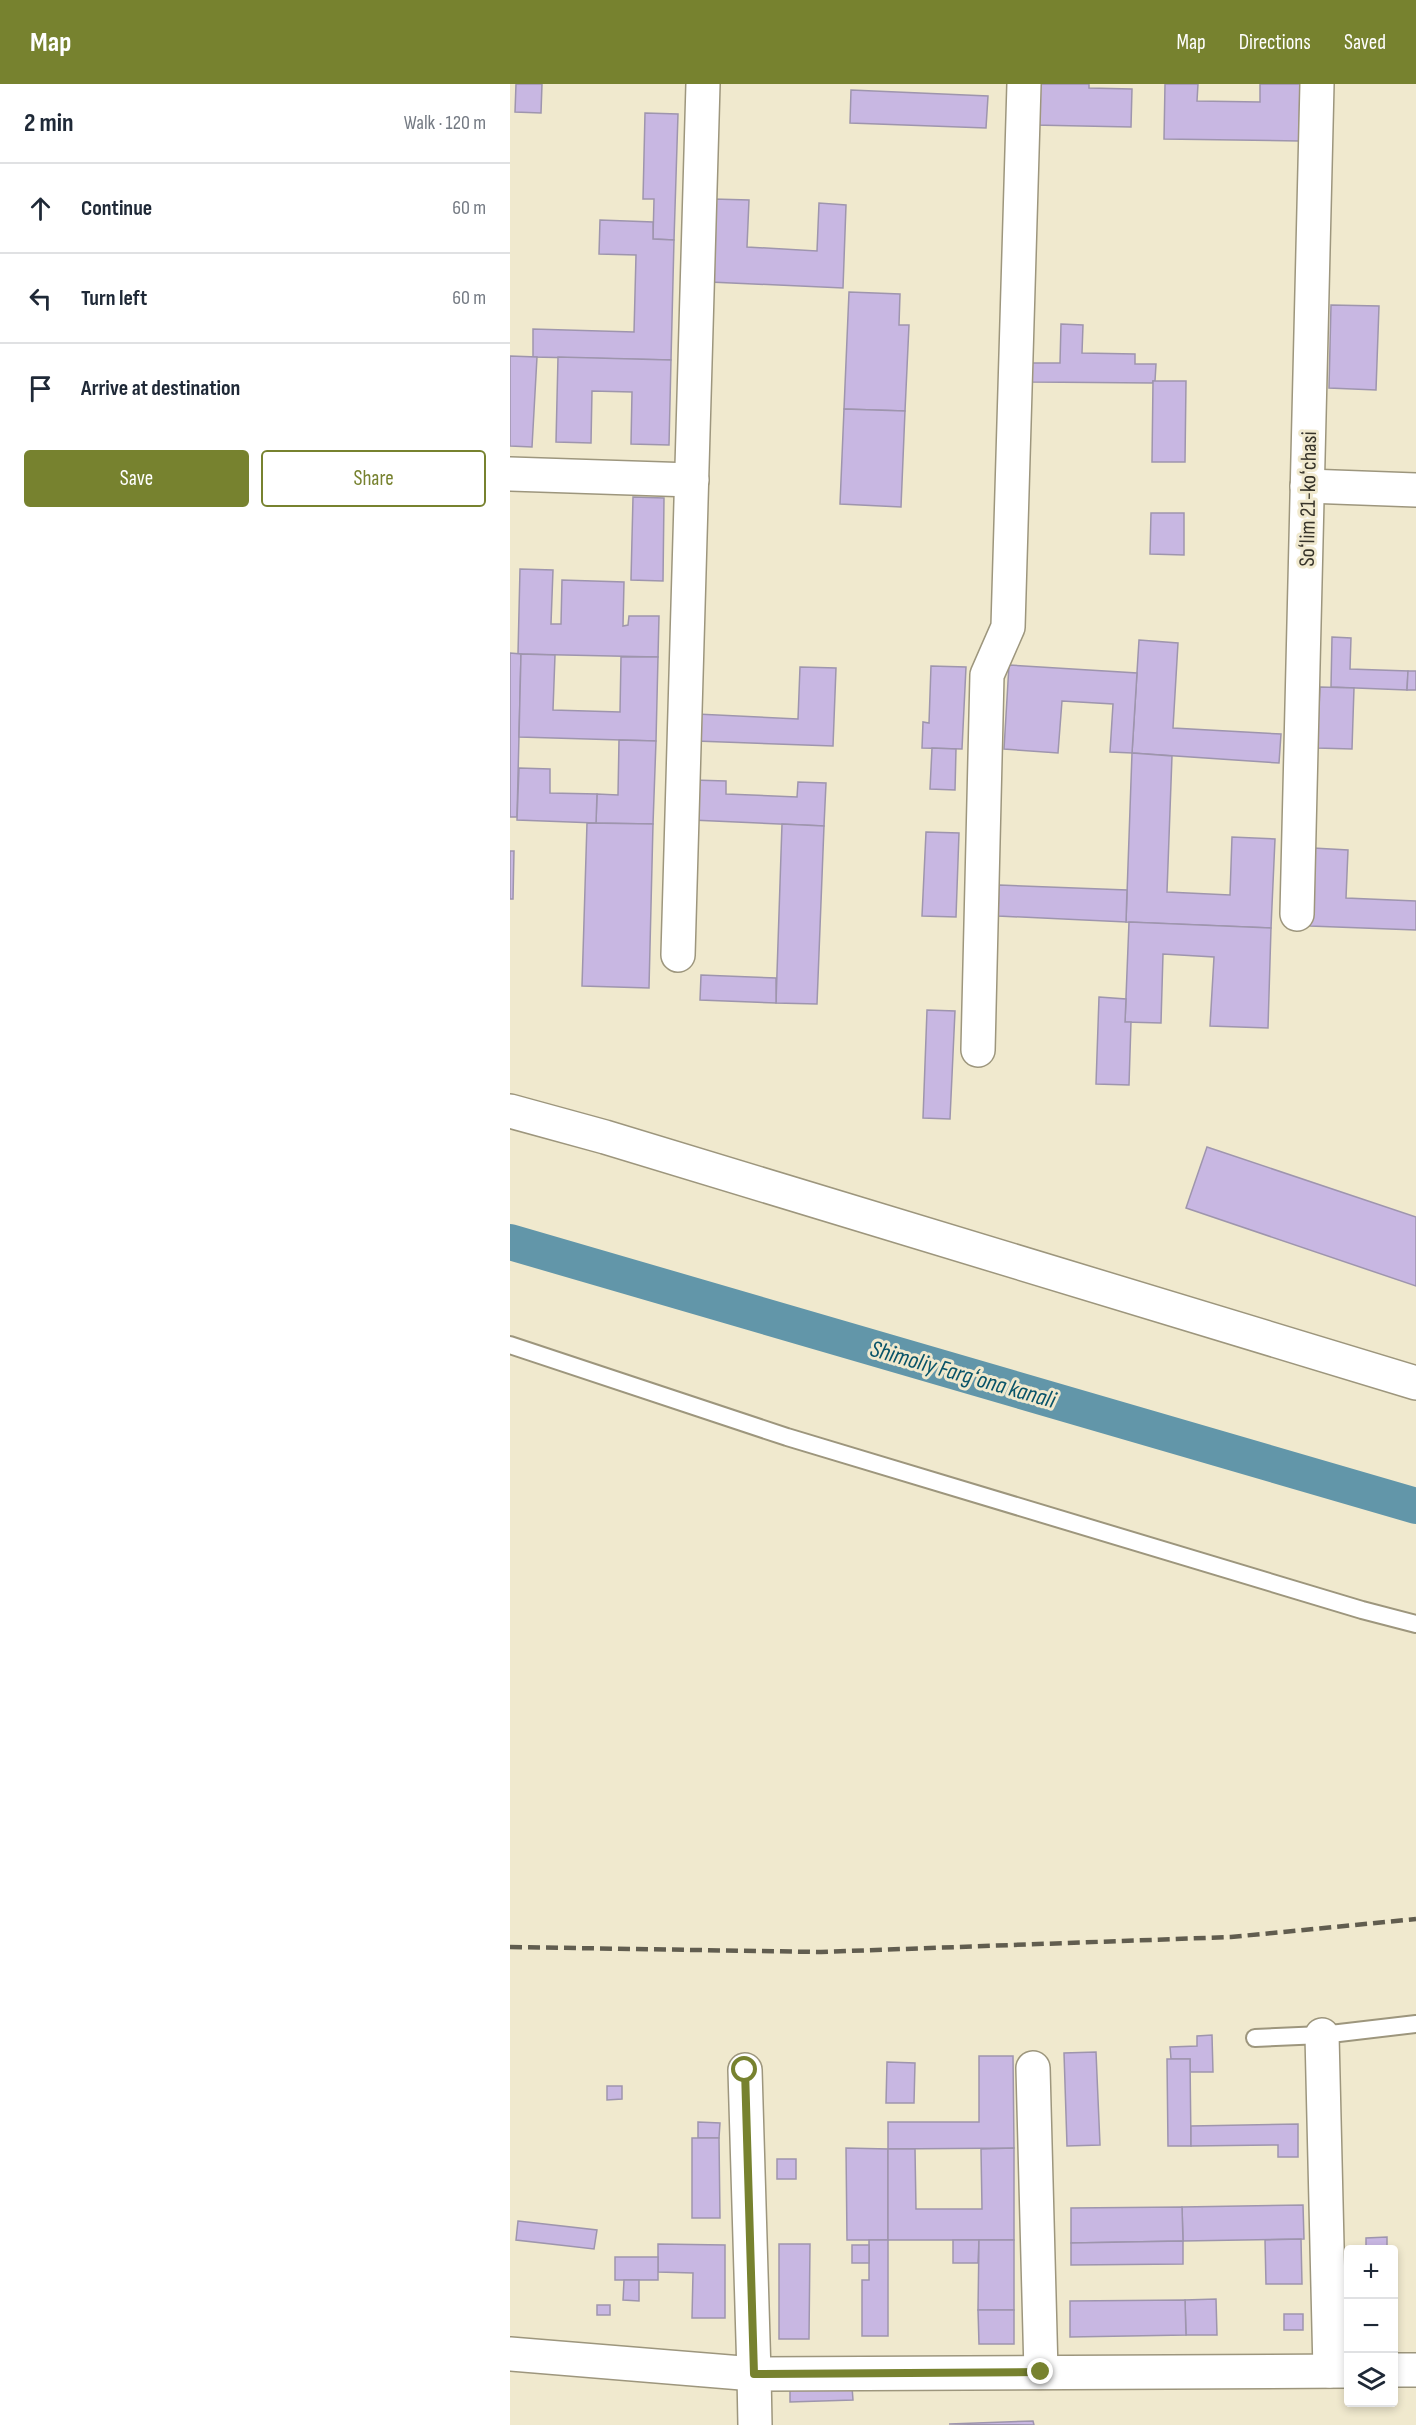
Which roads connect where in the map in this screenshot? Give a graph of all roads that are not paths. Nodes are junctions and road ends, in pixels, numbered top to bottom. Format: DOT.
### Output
graph roads {
  1 [pos="703,84"];
  2 [pos="1024,84"];
  3 [pos="1317,84"];
  4 [pos="510,474"];
  5 [pos="692,480"];
  6 [pos="1307,486"];
  7 [pos="1416,490"];
  8 [pos="1297,914"];
  9 [pos="678,956"];
  10 [pos="978,1050"];
  11 [pos="510,1112"];
  12 [pos="510,1345"];
  13 [pos="1416,1383"];
  14 [pos="1416,1624"];
  15 [pos="1416,2024"];
  16 [pos="1322,2036"];
  17 [pos="1255,2038"];
  18 [pos="1033,2068"];
  19 [pos="745,2070"];
  20 [pos="510,2354"];
  21 [pos="1398,2370"];
  22 [pos="1416,2370"];
  23 [pos="1339,2371"];
  24 [pos="1041,2372"];
  25 [pos="754,2374"];
  26 [pos="755,2425"];
  1 -- 5 [label="street"];
  2 -- 10 [label="street"];
  3 -- 6 [label="street, Soʻlim 21-koʻchasi"];
  4 -- 5 [label="street"];
  5 -- 9 [label="street"];
  6 -- 7 [label="street"];
  6 -- 8 [label="street, Soʻlim 21-koʻchasi"];
  11 -- 13 [label="street"];
  12 -- 14 [label="lane"];
  15 -- 16 [label="lane"];
  16 -- 17 [label="lane"];
  16 -- 23 [label="street"];
  18 -- 24 [label="street"];
  19 -- 25 [label="street"];
  20 -- 25 [label="street"];
  21 -- 22 [label="street"];
  23 -- 24 [label="street"];
  24 -- 25 [label="street"];
  25 -- 26 [label="street"];
}
